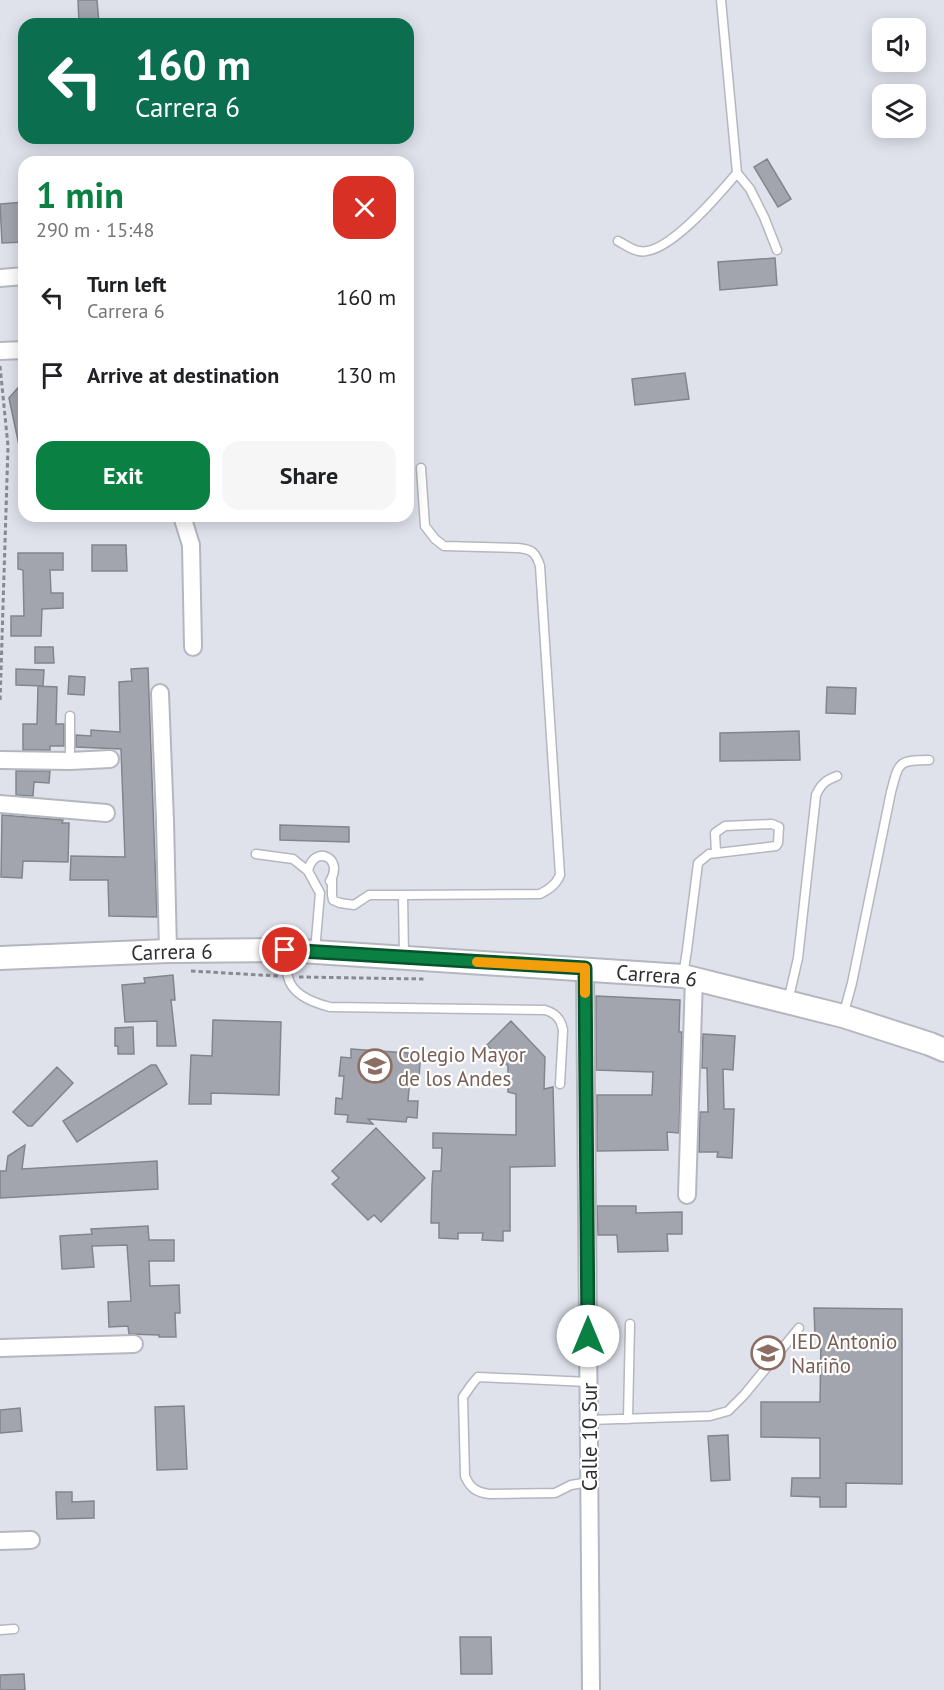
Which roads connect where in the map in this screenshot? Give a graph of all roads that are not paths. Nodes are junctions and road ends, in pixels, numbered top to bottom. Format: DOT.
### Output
graph roads {
  1 [pos="721,0"];
  2 [pos="737,173"];
  3 [pos="618,240"];
  4 [pos="777,250"];
  5 [pos="18,276"];
  6 [pos="0,278"];
  7 [pos="18,350"];
  8 [pos="0,351"];
  9 [pos="421,468"];
  10 [pos="184,522"];
  11 [pos="193,647"];
  12 [pos="160,693"];
  13 [pos="70,716"];
  14 [pos="110,759"];
  15 [pos="0,760"];
  16 [pos="929,760"];
  17 [pos="70,761"];
  18 [pos="837,776"];
  19 [pos="0,804"];
  20 [pos="106,813"];
  21 [pos="716,853"];
  22 [pos="256,854"];
  23 [pos="308,871"];
  24 [pos="332,879"];
  25 [pos="320,893"];
  26 [pos="403,895"];
  27 [pos="285,950"];
  28 [pos="168,951"];
  29 [pos="315,951"];
  30 [pos="404,957"];
  31 [pos="0,958"];
  32 [pos="585,968"];
  33 [pos="689,977"];
  34 [pos="788,1001"];
  35 [pos="843,1016"];
  36 [pos="944,1050"];
  37 [pos="560,1084"];
  38 [pos="687,1195"];
  39 [pos="630,1324"];
  40 [pos="799,1328"];
  41 [pos="134,1344"];
  42 [pos="0,1348"];
  43 [pos="588,1382"];
  44 [pos="628,1419"];
  45 [pos="589,1420"];
  46 [pos="589,1482"];
  47 [pos="31,1540"];
  48 [pos="0,1541"];
  49 [pos="14,1629"];
  50 [pos="0,1630"];
  51 [pos="591,1690"];
  1 -- 2 [label="lane"];
  2 -- 3 [label="lane"];
  2 -- 4 [label="lane"];
  5 -- 6 [label="street"];
  7 -- 8 [label="street"];
  9 -- 26 [label="lane"];
  10 -- 11 [label="street"];
  12 -- 28 [label="street"];
  13 -- 17 [label="lane"];
  14 -- 17 [label="street"];
  15 -- 17 [label="street"];
  16 -- 35 [label="lane"];
  18 -- 34 [label="lane"];
  19 -- 20 [label="street"];
  21 -- 21 [label="lane"];
  21 -- 33 [label="lane"];
  22 -- 23 [label="lane"];
  23 -- 24 [label="lane"];
  23 -- 25 [label="lane"];
  24 -- 25 [label="lane"];
  24 -- 26 [label="lane"];
  25 -- 29 [label="lane"];
  26 -- 30 [label="lane"];
  27 -- 28 [label="main road, Carrera 6"];
  27 -- 29 [label="main road, Carrera 6"];
  27 -- 37 [label="lane"];
  28 -- 31 [label="main road, Carrera 6"];
  29 -- 30 [label="main road, Carrera 6"];
  30 -- 32 [label="main road, Carrera 6"];
  32 -- 33 [label="main road, Carrera 6"];
  32 -- 43 [label="street, Calle 10 Sur"];
  33 -- 34 [label="main road, Carrera 6"];
  33 -- 38 [label="street"];
  34 -- 35 [label="main road, Carrera 6"];
  35 -- 36 [label="main road, Carrera 6"];
  39 -- 44 [label="lane"];
  40 -- 44 [label="lane"];
  41 -- 42 [label="street"];
  43 -- 45 [label="street, Calle 10 Sur"];
  43 -- 46 [label="lane"];
  44 -- 45 [label="lane"];
  45 -- 46 [label="street, Calle 10 Sur"];
  46 -- 51 [label="street, Calle 10 Sur"];
  47 -- 48 [label="street"];
  49 -- 50 [label="lane"];
}
